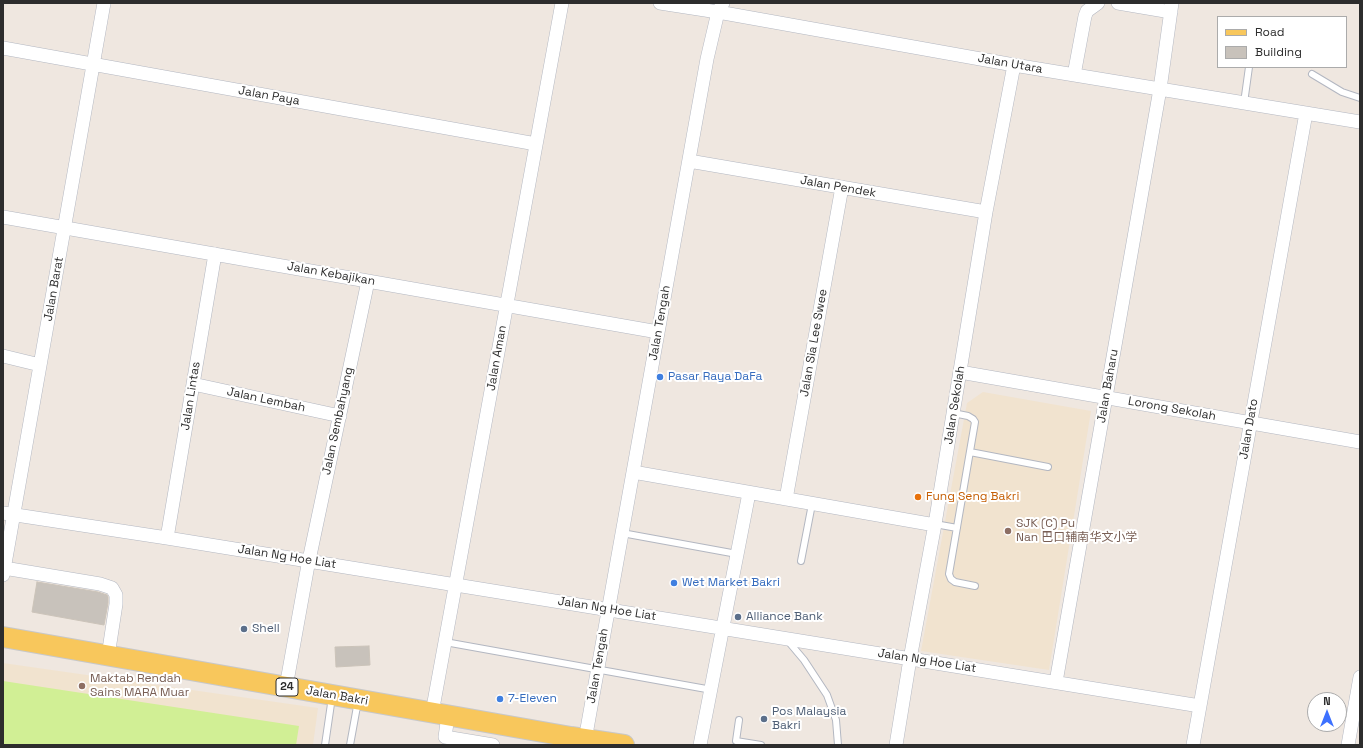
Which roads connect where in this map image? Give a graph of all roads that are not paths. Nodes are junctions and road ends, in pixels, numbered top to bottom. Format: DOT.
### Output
graph roads {
  1 [pos="104,3"];
  2 [pos="562,3"];
  3 [pos="660,3"];
  4 [pos="1098,3"];
  5 [pos="1118,3"];
  6 [pos="720,7"];
  7 [pos="1171,8"];
  8 [pos="3,48"];
  9 [pos="93,64"];
  10 [pos="1014,65"];
  11 [pos="1249,68"];
  12 [pos="1312,74"];
  13 [pos="1074,75"];
  14 [pos="1160,89"];
  15 [pos="1360,98"];
  16 [pos="1244,103"];
  17 [pos="1306,113"];
  18 [pos="1360,122"];
  19 [pos="536,144"];
  20 [pos="689,161"];
  21 [pos="842,187"];
  22 [pos="986,212"];
  23 [pos="3,217"];
  24 [pos="64,228"];
  25 [pos="215,254"];
  26 [pos="368,281"];
  27 [pos="506,306"];
  28 [pos="658,332"];
  29 [pos="3,356"];
  30 [pos="40,365"];
  31 [pos="960,372"];
  32 [pos="193,384"];
  33 [pos="1106,398"];
  34 [pos="953,413"];
  35 [pos="340,416"];
  36 [pos="1251,423"];
  37 [pos="1360,442"];
  38 [pos="970,452"];
  39 [pos="1048,467"];
  40 [pos="633,472"];
  41 [pos="749,493"];
  42 [pos="786,499"];
  43 [pos="812,504"];
  44 [pos="8,514"];
  45 [pos="935,525"];
  46 [pos="957,528"];
  47 [pos="622,534"];
  48 [pos="167,538"];
  49 [pos="737,554"];
  50 [pos="801,561"];
  51 [pos="308,566"];
  52 [pos="4,572"];
  53 [pos="455,584"];
  54 [pos="975,586"];
  55 [pos="608,610"];
  56 [pos="723,628"];
  57 [pos="3,637"];
  58 [pos="787,639"];
  59 [pos="445,642"];
  60 [pos="108,656"];
  61 [pos="910,659"];
  62 [pos="598,670"];
  63 [pos="1360,677"];
  64 [pos="1056,682"];
  65 [pos="286,687"];
  66 [pos="712,690"];
  67 [pos="332,695"];
  68 [pos="359,700"];
  69 [pos="1200,706"];
  70 [pos="1357,708"];
  71 [pos="440,714"];
  72 [pos="739,720"];
  73 [pos="445,741"];
  74 [pos="575,741"];
  75 [pos="701,741"];
  76 [pos="325,745"];
  77 [pos="350,745"];
  78 [pos="492,745"];
  79 [pos="624,745"];
  80 [pos="761,745"];
  81 [pos="838,745"];
  82 [pos="896,745"];
  83 [pos="1193,745"];
  84 [pos="1348,745"];
  1 -- 9 [label="street, Jalan Barat"];
  2 -- 19 [label="street, Jalan Aman"];
  3 -- 6 [label="street, Jalan Utara"];
  4 -- 13 [label="street"];
  5 -- 7 [label="street"];
  6 -- 10 [label="street, Jalan Utara"];
  6 -- 20 [label="street, Jalan Tengah"];
  7 -- 14 [label="street, Jalan Baharu"];
  8 -- 9 [label="street, Jalan Paya"];
  9 -- 19 [label="street, Jalan Paya"];
  9 -- 24 [label="street, Jalan Barat"];
  10 -- 13 [label="street, Jalan Utara"];
  10 -- 22 [label="street, Jalan Sekolah"];
  11 -- 16 [label="lane"];
  12 -- 15 [label="lane"];
  13 -- 14 [label="street, Jalan Utara"];
  14 -- 16 [label="street, Jalan Utara"];
  14 -- 33 [label="street, Jalan Baharu"];
  16 -- 17 [label="street, Jalan Utara"];
  17 -- 18 [label="street, Jalan Utara"];
  17 -- 36 [label="street, Jalan Dato"];
  19 -- 27 [label="street, Jalan Aman"];
  20 -- 21 [label="street, Jalan Pendek"];
  20 -- 28 [label="street, Jalan Tengah"];
  21 -- 22 [label="street, Jalan Pendek"];
  21 -- 42 [label="street, Jalan Sia Lee Swee"];
  22 -- 31 [label="street, Jalan Sekolah"];
  23 -- 24 [label="street, Jalan Kebajikan"];
  24 -- 25 [label="street, Jalan Kebajikan"];
  24 -- 30 [label="street, Jalan Barat"];
  25 -- 26 [label="street, Jalan Kebajikan"];
  25 -- 32 [label="street, Jalan Lintas"];
  26 -- 27 [label="street, Jalan Kebajikan"];
  26 -- 35 [label="street, Jalan Sembahyang"];
  27 -- 28 [label="street, Jalan Kebajikan"];
  27 -- 53 [label="street, Jalan Aman"];
  28 -- 40 [label="street, Jalan Tengah"];
  29 -- 30 [label="street"];
  30 -- 44 [label="street, Jalan Barat"];
  31 -- 33 [label="street, Lorong Sekolah"];
  31 -- 34 [label="street, Jalan Sekolah"];
  32 -- 35 [label="street, Jalan Lembah"];
  32 -- 48 [label="street, Jalan Lintas"];
  33 -- 36 [label="street, Lorong Sekolah"];
  33 -- 64 [label="street, Jalan Baharu"];
  34 -- 38 [label="lane"];
  34 -- 45 [label="street, Jalan Sekolah"];
  35 -- 51 [label="street, Jalan Sembahyang"];
  36 -- 37 [label="street, Lorong Sekolah"];
  36 -- 69 [label="street, Jalan Dato"];
  38 -- 39 [label="lane"];
  38 -- 46 [label="lane"];
  40 -- 41 [label="street"];
  40 -- 47 [label="street, Jalan Tengah"];
  41 -- 42 [label="street"];
  41 -- 49 [label="street"];
  42 -- 43 [label="street"];
  43 -- 45 [label="street"];
  43 -- 50 [label="lane"];
  44 -- 48 [label="street, Jalan Ng Hoe Liat"];
  44 -- 52 [label="street, Jalan Barat"];
  45 -- 46 [label="lane"];
  45 -- 61 [label="street, Jalan Sekolah"];
  46 -- 54 [label="lane"];
  47 -- 49 [label="lane"];
  47 -- 55 [label="street, Jalan Tengah"];
  48 -- 51 [label="street, Jalan Ng Hoe Liat"];
  49 -- 56 [label="street"];
  51 -- 53 [label="street, Jalan Ng Hoe Liat"];
  51 -- 65 [label="street, Jalan Sembahyang"];
  52 -- 60 [label="street"];
  53 -- 55 [label="street, Jalan Ng Hoe Liat"];
  53 -- 59 [label="street, Jalan Aman"];
  55 -- 56 [label="street, Jalan Ng Hoe Liat"];
  55 -- 62 [label="street, Jalan Tengah"];
  56 -- 58 [label="street, Jalan Ng Hoe Liat"];
  56 -- 66 [label="street"];
  57 -- 60 [label="main road, Jalan Bakri / 24"];
  58 -- 61 [label="street, Jalan Ng Hoe Liat"];
  58 -- 81 [label="lane"];
  59 -- 62 [label="lane"];
  59 -- 71 [label="street, Jalan Aman"];
  60 -- 65 [label="main road, Jalan Bakri / 24"];
  61 -- 64 [label="street, Jalan Ng Hoe Liat"];
  61 -- 82 [label="street, Jalan Sekolah"];
  62 -- 66 [label="lane"];
  62 -- 74 [label="street, Jalan Tengah"];
  63 -- 70 [label="street"];
  64 -- 69 [label="street, Jalan Ng Hoe Liat"];
  65 -- 67 [label="main road, Jalan Bakri / 24"];
  66 -- 75 [label="street"];
  67 -- 68 [label="main road, Jalan Bakri / 24"];
  67 -- 76 [label="lane"];
  68 -- 71 [label="main road, Jalan Bakri / 24"];
  68 -- 77 [label="lane"];
  69 -- 83 [label="street, Jalan Dato"];
  70 -- 84 [label="street"];
  71 -- 73 [label="street, Jalan Aman"];
  71 -- 74 [label="main road, Jalan Bakri / 24"];
  72 -- 80 [label="lane"];
  73 -- 78 [label="street"];
  74 -- 79 [label="main road, Jalan Bakri / 24"];
}
